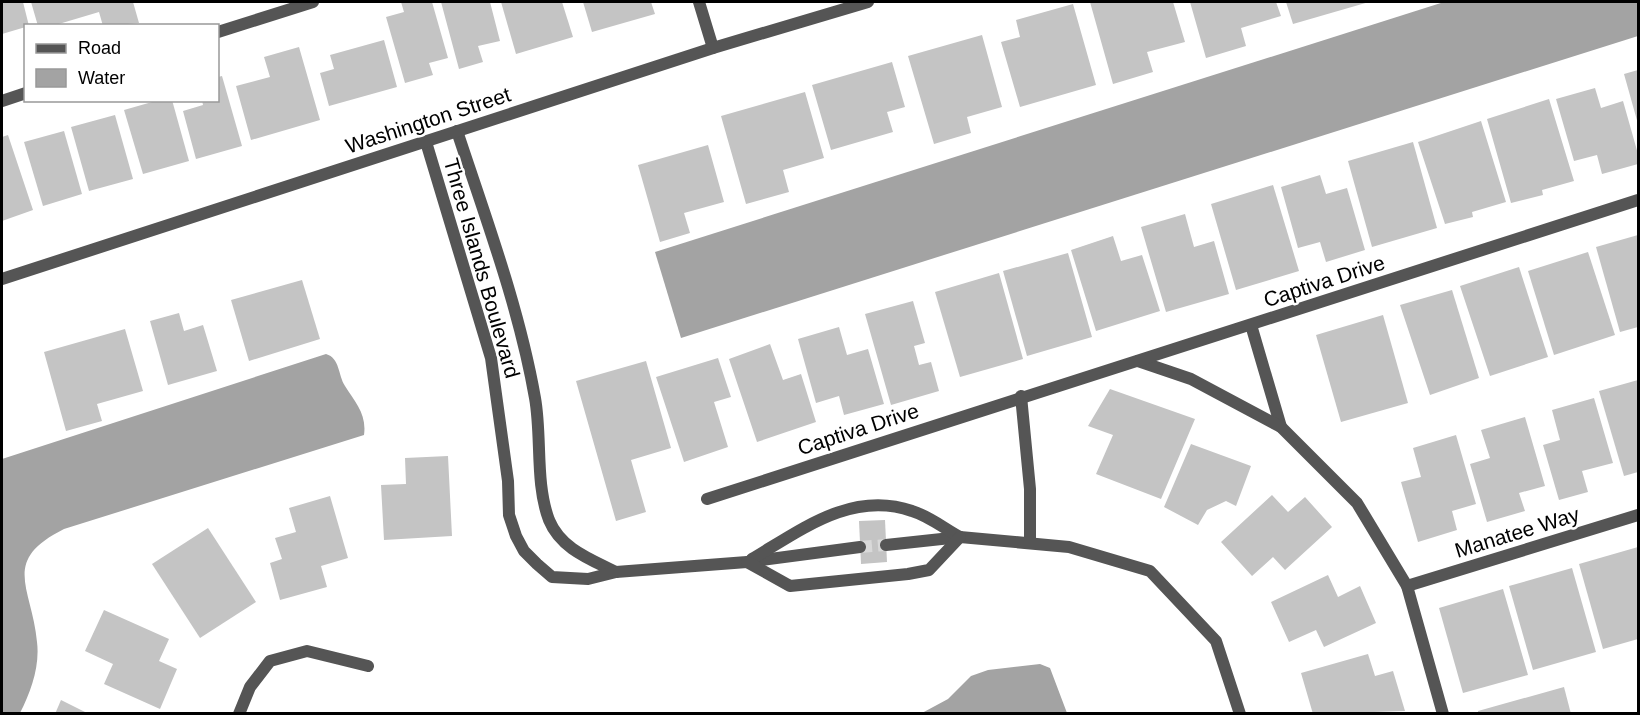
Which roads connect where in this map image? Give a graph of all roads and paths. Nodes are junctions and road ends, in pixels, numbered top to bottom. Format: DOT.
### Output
graph roads {
  1 [pos="313,2"];
  2 [pos="699,2"];
  3 [pos="868,2"];
  4 [pos="219,32"];
  5 [pos="713,48"];
  6 [pos="24,94"];
  7 [pos="2,101"];
  8 [pos="457,131"];
  9 [pos="426,142"];
  10 [pos="1638,200"];
  11 [pos="2,279"];
  12 [pos="1251,325"];
  13 [pos="1138,361"];
  14 [pos="1021,396"];
  15 [pos="1281,427"];
  16 [pos="707,499"];
  17 [pos="1638,514"];
  18 [pos="960,537"];
  19 [pos="1030,543"];
  20 [pos="886,545"];
  21 [pos="860,547"];
  22 [pos="747,562"];
  23 [pos="616,572"];
  24 [pos="1407,586"];
  25 [pos="368,666"];
  26 [pos="239,714"];
  27 [pos="1240,714"];
  28 [pos="1443,714"];
  1 -- 4 [label="street"];
  2 -- 5 [label="street"];
  3 -- 5 [label="street, Washington Street"];
  5 -- 8 [label="street, Washington Street"];
  6 -- 7 [label="street"];
  8 -- 9 [label="street, Washington Street"];
  8 -- 23 [label="street"];
  9 -- 11 [label="street, Washington Street"];
  9 -- 23 [label="street, Three Islands Boulevard"];
  10 -- 12 [label="street, Captiva Drive"];
  12 -- 13 [label="street, Captiva Drive"];
  12 -- 15 [label="street"];
  13 -- 14 [label="street, Captiva Drive"];
  13 -- 15 [label="street"];
  14 -- 16 [label="street, Captiva Drive"];
  14 -- 19 [label="street"];
  15 -- 24 [label="street"];
  17 -- 24 [label="street, Manatee Way"];
  18 -- 19 [label="street"];
  18 -- 20 [label="street"];
  18 -- 22 [label="street"];
  18 -- 22 [label="street"];
  19 -- 27 [label="street"];
  21 -- 22 [label="street, Three Islands Boulevard"];
  22 -- 23 [label="street, Three Islands Boulevard"];
  24 -- 28 [label="street"];
  25 -- 26 [label="street"];
}
